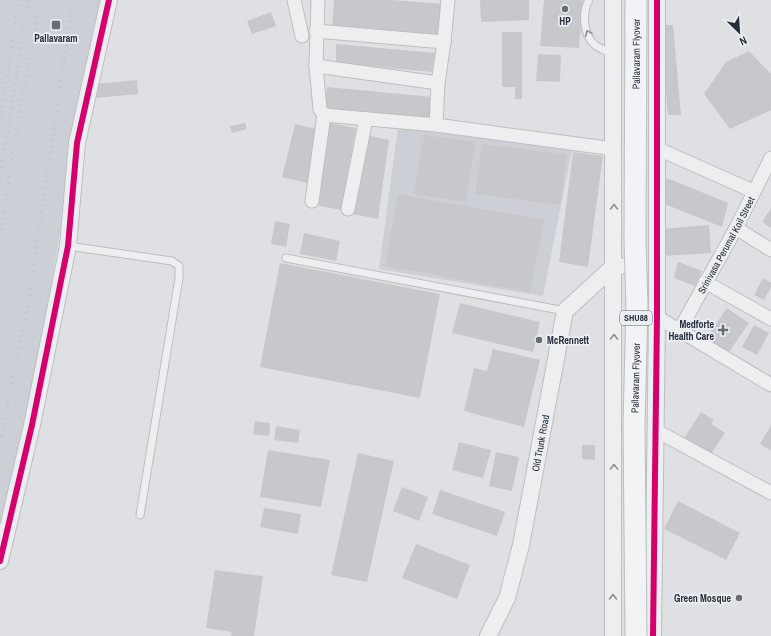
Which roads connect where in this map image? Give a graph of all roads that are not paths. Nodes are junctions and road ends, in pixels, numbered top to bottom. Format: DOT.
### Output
graph roads {
  1 [pos="109,0"];
  2 [pos="294,0"];
  3 [pos="318,0"];
  4 [pos="448,0"];
  5 [pos="589,0"];
  6 [pos="613,0"];
  7 [pos="625,0"];
  8 [pos="636,0"];
  9 [pos="657,0"];
  10 [pos="316,31"];
  11 [pos="302,36"];
  12 [pos="444,42"];
  13 [pos="614,55"];
  14 [pos="316,66"];
  15 [pos="438,83"];
  16 [pos="324,115"];
  17 [pos="366,119"];
  18 [pos="436,125"];
  19 [pos="656,148"];
  20 [pos="614,149"];
  21 [pos="771,158"];
  22 [pos="754,191"];
  23 [pos="312,201"];
  24 [pos="348,209"];
  25 [pos="736,228"];
  26 [pos="68,246"];
  27 [pos="771,250"];
  28 [pos="286,258"];
  29 [pos="614,266"];
  30 [pos="656,266"];
  31 [pos="705,282"];
  32 [pos="565,311"];
  33 [pos="657,317"];
  34 [pos="771,320"];
  35 [pos="679,331"];
  36 [pos="771,384"];
  37 [pos="655,430"];
  38 [pos="771,493"];
  39 [pos="140,515"];
  40 [pos="0,560"];
  41 [pos="488,636"];
  42 [pos="613,636"];
  43 [pos="626,636"];
  44 [pos="636,636"];
  45 [pos="653,636"];
  1 -- 26 [label="street"];
  2 -- 11 [label="street"];
  3 -- 10 [label="street"];
  4 -- 12 [label="street"];
  13 -- 5 [label="lane, one-way"];
  6 -- 13 [label="street"];
  7 -- 43 [label="main road, Pallavaram Flyover / SHU88"];
  8 -- 44 [label="main road, Pallavaram Flyover / SHU88, bridge"];
  9 -- 19 [label="street"];
  10 -- 12 [label="street"];
  10 -- 14 [label="street"];
  12 -- 15 [label="street"];
  13 -- 20 [label="street"];
  14 -- 15 [label="street"];
  14 -- 16 [label="street"];
  15 -- 18 [label="street"];
  16 -- 17 [label="street"];
  16 -- 23 [label="street"];
  17 -- 18 [label="street"];
  17 -- 24 [label="street"];
  18 -- 20 [label="street"];
  19 -- 22 [label="street"];
  19 -- 30 [label="street"];
  29 -- 20 [label="street, one-way"];
  21 -- 22 [label="street, Srinivasa Perumal Koil Street"];
  22 -- 25 [label="street, Srinivasa Perumal Koil Street"];
  25 -- 27 [label="street"];
  25 -- 31 [label="street, Srinivasa Perumal Koil Street"];
  26 -- 39 [label="lane"];
  26 -- 40 [label="street"];
  28 -- 32 [label="lane"];
  29 -- 30 [label="street"];
  29 -- 32 [label="street"];
  42 -- 29 [label="street, one-way"];
  30 -- 33 [label="street"];
  31 -- 34 [label="street"];
  31 -- 35 [label="street, Srinivasa Perumal Koil Street"];
  32 -- 41 [label="street, Old Trunk Road"];
  33 -- 35 [label="street"];
  33 -- 37 [label="street"];
  35 -- 36 [label="street"];
  37 -- 38 [label="street"];
  37 -- 45 [label="street"];
}
